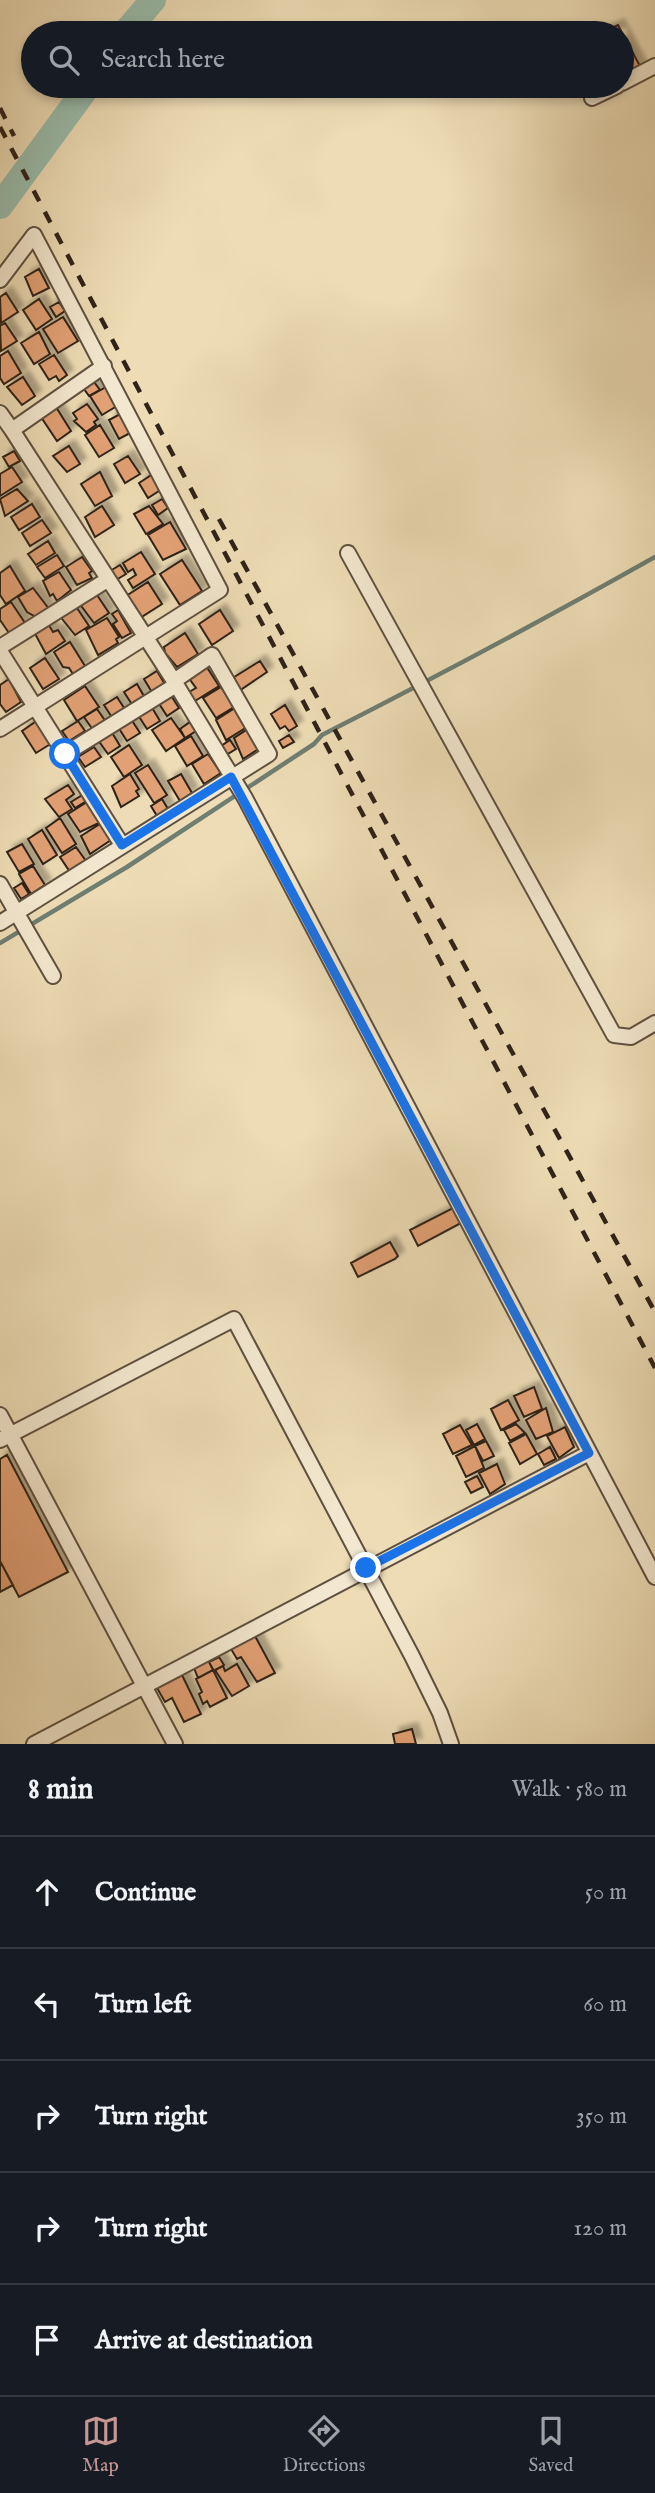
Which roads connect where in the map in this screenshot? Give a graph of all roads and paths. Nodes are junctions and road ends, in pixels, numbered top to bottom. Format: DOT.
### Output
graph roads {
  1 [pos="655,66"];
  2 [pos="634,77"];
  3 [pos="0,281"];
  4 [pos="104,366"];
  5 [pos="0,412"];
  6 [pos="12,430"];
  7 [pos="348,553"];
  8 [pos="107,580"];
  9 [pos="145,639"];
  10 [pos="0,649"];
  11 [pos="175,683"];
  12 [pos="35,706"];
  13 [pos="0,729"];
  14 [pos="65,754"];
  15 [pos="233,780"];
  16 [pos="122,845"];
  17 [pos="0,884"];
  18 [pos="19,917"];
  19 [pos="0,923"];
  20 [pos="53,976"];
  21 [pos="655,1023"];
  22 [pos="0,1415"];
  23 [pos="5,1438"];
  24 [pos="589,1453"];
  25 [pos="366,1568"];
  26 [pos="655,1577"];
  27 [pos="145,1687"];
  28 [pos="34,1744"];
  29 [pos="175,1744"];
  30 [pos="451,1744"];
  1 -- 2 [label="street"];
  3 -- 4 [label="street"];
  4 -- 6 [label="street"];
  4 -- 9 [label="street"];
  5 -- 6 [label="street"];
  6 -- 8 [label="street"];
  7 -- 21 [label="street"];
  8 -- 9 [label="street"];
  8 -- 10 [label="street"];
  9 -- 11 [label="street"];
  9 -- 12 [label="street"];
  10 -- 12 [label="street"];
  11 -- 14 [label="street"];
  11 -- 15 [label="street"];
  11 -- 15 [label="street"];
  12 -- 13 [label="street"];
  12 -- 14 [label="street"];
  14 -- 16 [label="street"];
  15 -- 16 [label="street"];
  15 -- 24 [label="street"];
  16 -- 18 [label="street"];
  17 -- 18 [label="street"];
  18 -- 19 [label="street"];
  18 -- 20 [label="street"];
  22 -- 23 [label="street"];
  23 -- 25 [label="street"];
  23 -- 27 [label="street"];
  24 -- 25 [label="street"];
  24 -- 26 [label="street"];
  25 -- 27 [label="street"];
  25 -- 30 [label="street"];
  27 -- 28 [label="street"];
  27 -- 29 [label="street"];
}
